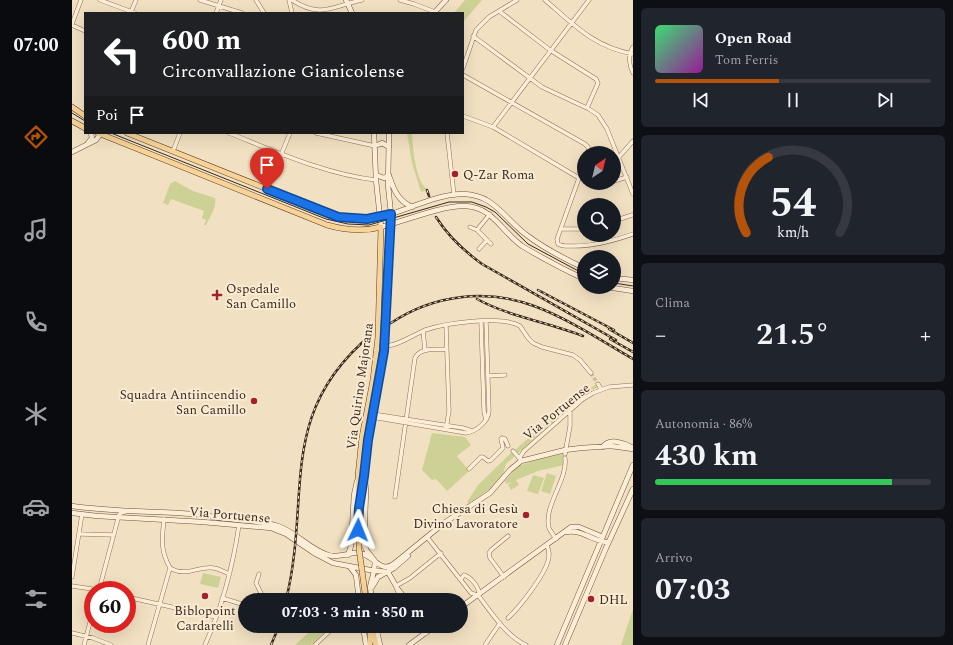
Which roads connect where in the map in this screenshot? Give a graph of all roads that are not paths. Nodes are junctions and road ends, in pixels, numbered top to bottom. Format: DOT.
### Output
graph roads {
  1 [pos="81,0"];
  2 [pos="100,0"];
  3 [pos="136,0"];
  4 [pos="200,0"];
  5 [pos="221,0"];
  6 [pos="256,0"];
  7 [pos="289,0"];
  8 [pos="292,0"];
  9 [pos="362,0"];
  10 [pos="400,0"];
  11 [pos="446,0"];
  12 [pos="517,0"];
  13 [pos="545,0"];
  14 [pos="589,0"];
  15 [pos="347,2"];
  16 [pos="219,6"];
  17 [pos="499,11"];
  18 [pos="133,12"];
  19 [pos="216,12"];
  20 [pos="239,12"];
  21 [pos="263,12"];
  22 [pos="292,12"];
  23 [pos="352,12"];
  24 [pos="434,12"];
  25 [pos="572,22"];
  26 [pos="72,25"];
  27 [pos="84,31"];
  28 [pos="473,36"];
  29 [pos="633,47"];
  30 [pos="550,50"];
  31 [pos="632,54"];
  32 [pos="464,65"];
  33 [pos="633,73"];
  34 [pos="464,76"];
  35 [pos="530,79"];
  36 [pos="512,103"];
  37 [pos="72,107"];
  38 [pos="587,108"];
  39 [pos="84,115"];
  40 [pos="464,116"];
  41 [pos="72,121"];
  42 [pos="84,127"];
  43 [pos="493,127"];
  44 [pos="91,134"];
  45 [pos="100,134"];
  46 [pos="102,134"];
  47 [pos="130,134"];
  48 [pos="180,134"];
  49 [pos="231,134"];
  50 [pos="290,134"];
  51 [pos="321,134"];
  52 [pos="375,134"];
  53 [pos="389,134"];
  54 [pos="447,134"];
  55 [pos="633,141"];
  56 [pos="87,144"];
  57 [pos="375,146"];
  58 [pos="587,146"];
  59 [pos="614,146"];
  60 [pos="389,147"];
  61 [pos="173,151"];
  62 [pos="72,152"];
  63 [pos="281,154"];
  64 [pos="621,156"];
  65 [pos="621,163"];
  66 [pos="389,175"];
  67 [pos="577,177"];
  68 [pos="627,177"];
  69 [pos="376,178"];
  70 [pos="621,179"];
  71 [pos="577,184"];
  72 [pos="267,189"];
  73 [pos="633,194"];
  74 [pos="454,195"];
  75 [pos="412,207"];
  76 [pos="391,214"];
  77 [pos="490,214"];
  78 [pos="632,214"];
  79 [pos="380,217"];
  80 [pos="621,218"];
  81 [pos="391,225"];
  82 [pos="381,227"];
  83 [pos="470,227"];
  84 [pos="561,229"];
  85 [pos="577,229"];
  86 [pos="477,230"];
  87 [pos="633,234"];
  88 [pos="530,238"];
  89 [pos="487,240"];
  90 [pos="491,244"];
  91 [pos="544,246"];
  92 [pos="525,247"];
  93 [pos="479,249"];
  94 [pos="538,255"];
  95 [pos="577,264"];
  96 [pos="577,275"];
  97 [pos="621,279"];
  98 [pos="633,280"];
  99 [pos="621,289"];
  100 [pos="633,290"];
  101 [pos="486,321"];
  102 [pos="481,322"];
  103 [pos="446,325"];
  104 [pos="423,331"];
  105 [pos="378,337"];
  106 [pos="385,346"];
  107 [pos="446,349"];
  108 [pos="425,350"];
  109 [pos="375,365"];
  110 [pos="381,372"];
  111 [pos="591,373"];
  112 [pos="505,375"];
  113 [pos="488,378"];
  114 [pos="483,379"];
  115 [pos="598,384"];
  116 [pos="633,386"];
  117 [pos="601,389"];
  118 [pos="570,412"];
  119 [pos="366,415"];
  120 [pos="372,415"];
  121 [pos="406,420"];
  122 [pos="486,420"];
  123 [pos="447,427"];
  124 [pos="508,446"];
  125 [pos="633,449"];
  126 [pos="513,451"];
  127 [pos="565,454"];
  128 [pos="522,461"];
  129 [pos="633,466"];
  130 [pos="469,469"];
  131 [pos="358,476"];
  132 [pos="364,476"];
  133 [pos="633,488"];
  134 [pos="395,497"];
  135 [pos="72,506"];
  136 [pos="359,508"];
  137 [pos="133,511"];
  138 [pos="72,513"];
  139 [pos="82,514"];
  140 [pos="119,517"];
  141 [pos="164,520"];
  142 [pos="239,525"];
  143 [pos="81,534"];
  144 [pos="114,535"];
  145 [pos="427,536"];
  146 [pos="508,536"];
  147 [pos="556,539"];
  148 [pos="602,539"];
  149 [pos="351,542"];
  150 [pos="608,542"];
  151 [pos="364,545"];
  152 [pos="547,545"];
  153 [pos="414,548"];
  154 [pos="441,553"];
  155 [pos="348,555"];
  156 [pos="375,561"];
  157 [pos="350,567"];
  158 [pos="170,568"];
  159 [pos="73,570"];
  160 [pos="374,571"];
  161 [pos="388,572"];
  162 [pos="229,574"];
  163 [pos="259,574"];
  164 [pos="72,577"];
  165 [pos="504,577"];
  166 [pos="461,579"];
  167 [pos="101,581"];
  168 [pos="72,586"];
  169 [pos="396,586"];
  170 [pos="84,588"];
  171 [pos="261,593"];
  172 [pos="358,593"];
  173 [pos="365,593"];
  174 [pos="371,593"];
  175 [pos="399,593"];
  176 [pos="401,593"];
  177 [pos="478,595"];
  178 [pos="222,598"];
  179 [pos="136,599"];
  180 [pos="468,602"];
  181 [pos="238,603"];
  182 [pos="159,604"];
  183 [pos="216,617"];
  184 [pos="508,618"];
  185 [pos="500,623"];
  186 [pos="72,633"];
  187 [pos="87,633"];
  188 [pos="328,633"];
  189 [pos="364,633"];
  190 [pos="370,633"];
  191 [pos="372,633"];
  192 [pos="377,633"];
  193 [pos="426,633"];
  194 [pos="86,636"];
  195 [pos="84,645"];
  196 [pos="110,645"];
  197 [pos="148,645"];
  198 [pos="204,645"];
  199 [pos="315,645"];
  200 [pos="366,645"];
  201 [pos="370,645"];
  202 [pos="376,645"];
  203 [pos="380,645"];
  204 [pos="409,645"];
  205 [pos="485,645"];
  206 [pos="526,645"];
  207 [pos="557,645"];
  208 [pos="565,645"];
  1 -- 26 [label="street"];
  2 -- 18 [label="street"];
  3 -- 18 [label="street"];
  4 -- 16 [label="street"];
  5 -- 16 [label="street"];
  6 -- 21 [label="street"];
  7 -- 22 [label="street"];
  8 -- 15 [label="street"];
  9 -- 15 [label="street"];
  10 -- 24 [label="street"];
  11 -- 24 [label="main road"];
  12 -- 17 [label="street"];
  13 -- 25 [label="street"];
  14 -- 25 [label="street"];
  15 -- 23 [label="main road"];
  16 -- 19 [label="street"];
  16 -- 20 [label="street"];
  17 -- 28 [label="street"];
  17 -- 30 [label="street"];
  25 -- 30 [label="street"];
  25 -- 31 [label="street"];
  26 -- 27 [label="street"];
  28 -- 32 [label="street"];
  28 -- 35 [label="street"];
  29 -- 31 [label="street"];
  30 -- 35 [label="street"];
  30 -- 38 [label="street"];
  31 -- 33 [label="street"];
  34 -- 36 [label="street"];
  35 -- 36 [label="street"];
  35 -- 38 [label="street"];
  36 -- 43 [label="street"];
  36 -- 58 [label="street"];
  37 -- 39 [label="main road"];
  38 -- 59 [label="street"];
  40 -- 43 [label="street"];
  41 -- 42 [label="main road"];
  43 -- 67 [label="street"];
  44 -- 56 [label="main road"];
  45 -- 56 [label="main road"];
  46 -- 82 [label="main road"];
  47 -- 61 [label="main road"];
  48 -- 61 [label="street"];
  49 -- 63 [label="street"];
  50 -- 63 [label="street"];
  51 -- 57 [label="street"];
  52 -- 57 [label="main road"];
  53 -- 60 [label="main road"];
  54 -- 74 [label="street"];
  55 -- 64 [label="street"];
  56 -- 62 [label="main road"];
  57 -- 60 [label="main road"];
  57 -- 69 [label="main road"];
  60 -- 66 [label="main road"];
  61 -- 72 [label="main road"];
  63 -- 69 [label="street"];
  63 -- 72 [label="street"];
  65 -- 68 [label="street"];
  66 -- 69 [label="main road"];
  66 -- 75 [label="main road"];
  66 -- 76 [label="main road"];
  68 -- 70 [label="street"];
  68 -- 73 [label="street"];
  69 -- 79 [label="main road"];
  71 -- 84 [label="street"];
  72 -- 79 [label="main road"];
  74 -- 75 [label="main road"];
  74 -- 88 [label="main road"];
  75 -- 76 [label="main road"];
  76 -- 79 [label="main road"];
  76 -- 81 [label="main road, Via Quirino Majorana"];
  77 -- 81 [label="main road"];
  77 -- 86 [label="street"];
  77 -- 92 [label="main road"];
  78 -- 80 [label="street"];
  79 -- 82 [label="main road"];
  81 -- 82 [label="main road"];
  81 -- 106 [label="main road, Via Quirino Majorana"];
  82 -- 105 [label="main road, Via Quirino Majorana"];
  83 -- 86 [label="street"];
  84 -- 85 [label="street"];
  84 -- 87 [label="street"];
  86 -- 89 [label="street"];
  88 -- 91 [label="main road"];
  88 -- 92 [label="main road"];
  89 -- 90 [label="street"];
  89 -- 93 [label="street"];
  91 -- 94 [label="main road"];
  91 -- 95 [label="main road"];
  92 -- 94 [label="main road"];
  94 -- 96 [label="main road"];
  97 -- 98 [label="main road"];
  99 -- 100 [label="main road"];
  101 -- 102 [label="street"];
  101 -- 111 [label="street"];
  101 -- 113 [label="street"];
  102 -- 103 [label="street"];
  102 -- 114 [label="street"];
  103 -- 104 [label="street"];
  103 -- 107 [label="street"];
  104 -- 106 [label="street"];
  104 -- 108 [label="street"];
  105 -- 106 [label="main road"];
  105 -- 109 [label="main road, Via Quirino Majorana"];
  106 -- 110 [label="main road, Via Quirino Majorana"];
  107 -- 108 [label="street"];
  107 -- 123 [label="street"];
  108 -- 121 [label="street"];
  109 -- 110 [label="main road"];
  109 -- 119 [label="main road, Via Quirino Majorana"];
  110 -- 120 [label="main road, Via Quirino Majorana"];
  112 -- 113 [label="street"];
  113 -- 114 [label="street"];
  113 -- 122 [label="street"];
  114 -- 122 [label="street"];
  115 -- 117 [label="street"];
  116 -- 117 [label="street, Via Portuense"];
  117 -- 118 [label="street, Via Portuense"];
  118 -- 127 [label="street"];
  118 -- 128 [label="street, Via Portuense"];
  119 -- 120 [label="main road"];
  119 -- 131 [label="main road, Via Quirino Majorana"];
  120 -- 121 [label="street"];
  120 -- 132 [label="main road, Via Quirino Majorana"];
  121 -- 123 [label="street"];
  121 -- 134 [label="street"];
  122 -- 123 [label="street"];
  124 -- 130 [label="street"];
  125 -- 127 [label="main road"];
  126 -- 128 [label="street"];
  127 -- 128 [label="main road"];
  127 -- 147 [label="street"];
  128 -- 145 [label="main road, Via Portuense"];
  129 -- 148 [label="main road"];
  131 -- 136 [label="main road, Via Quirino Majorana"];
  131 -- 149 [label="main road, Via Quirino Majorana"];
  132 -- 136 [label="main road, Via Quirino Majorana"];
  132 -- 151 [label="main road"];
  133 -- 150 [label="main road"];
  135 -- 137 [label="main road, Via Portuense"];
  136 -- 173 [label="main road, Via Quirino Majorana, bridge"];
  137 -- 140 [label="street"];
  137 -- 155 [label="main road, Via Portuense"];
  138 -- 139 [label="main road, Via Portuense"];
  139 -- 140 [label="main road, Via Portuense"];
  139 -- 159 [label="street"];
  140 -- 141 [label="main road, Via Portuense"];
  140 -- 144 [label="street"];
  141 -- 142 [label="main road, Via Portuense"];
  141 -- 158 [label="street"];
  142 -- 157 [label="main road, Via Portuense"];
  142 -- 162 [label="street"];
  143 -- 144 [label="street"];
  144 -- 167 [label="street"];
  145 -- 153 [label="main road, Via Portuense"];
  145 -- 154 [label="street"];
  146 -- 165 [label="street"];
  147 -- 148 [label="main road"];
  147 -- 152 [label="main road"];
  148 -- 150 [label="main road"];
  148 -- 207 [label="main road"];
  149 -- 151 [label="main road"];
  149 -- 155 [label="main road, Via Quirino Majorana"];
  150 -- 208 [label="main road"];
  151 -- 156 [label="main road"];
  152 -- 165 [label="main road"];
  152 -- 184 [label="street"];
  153 -- 156 [label="main road, Via Portuense"];
  153 -- 161 [label="main road, Via Portuense"];
  154 -- 166 [label="street"];
  154 -- 169 [label="street"];
  155 -- 156 [label="main road, Via Portuense"];
  156 -- 160 [label="main road"];
  157 -- 160 [label="main road, Via Portuense"];
  157 -- 172 [label="main road"];
  158 -- 162 [label="street"];
  158 -- 182 [label="street"];
  159 -- 164 [label="street"];
  160 -- 161 [label="main road, Via Portuense"];
  160 -- 174 [label="main road"];
  161 -- 169 [label="main road"];
  161 -- 174 [label="main road"];
  162 -- 178 [label="street"];
  163 -- 171 [label="street"];
  165 -- 177 [label="main road"];
  166 -- 177 [label="street"];
  166 -- 177 [label="street"];
  168 -- 170 [label="street"];
  169 -- 175 [label="main road"];
  169 -- 176 [label="street"];
  177 -- 180 [label="main road"];
  177 -- 185 [label="street"];
  178 -- 181 [label="street"];
  178 -- 183 [label="street"];
  179 -- 182 [label="street"];
  182 -- 183 [label="street"];
  182 -- 197 [label="street"];
  183 -- 198 [label="street"];
  185 -- 205 [label="street"];
  185 -- 206 [label="street"];
  186 -- 194 [label="street"];
  187 -- 194 [label="street"];
  188 -- 199 [label="street"];
  189 -- 200 [label="main road"];
  190 -- 201 [label="main road"];
  191 -- 202 [label="main road"];
  192 -- 203 [label="main road"];
  193 -- 204 [label="main road"];
  194 -- 195 [label="street"];
  194 -- 196 [label="street"];
}
